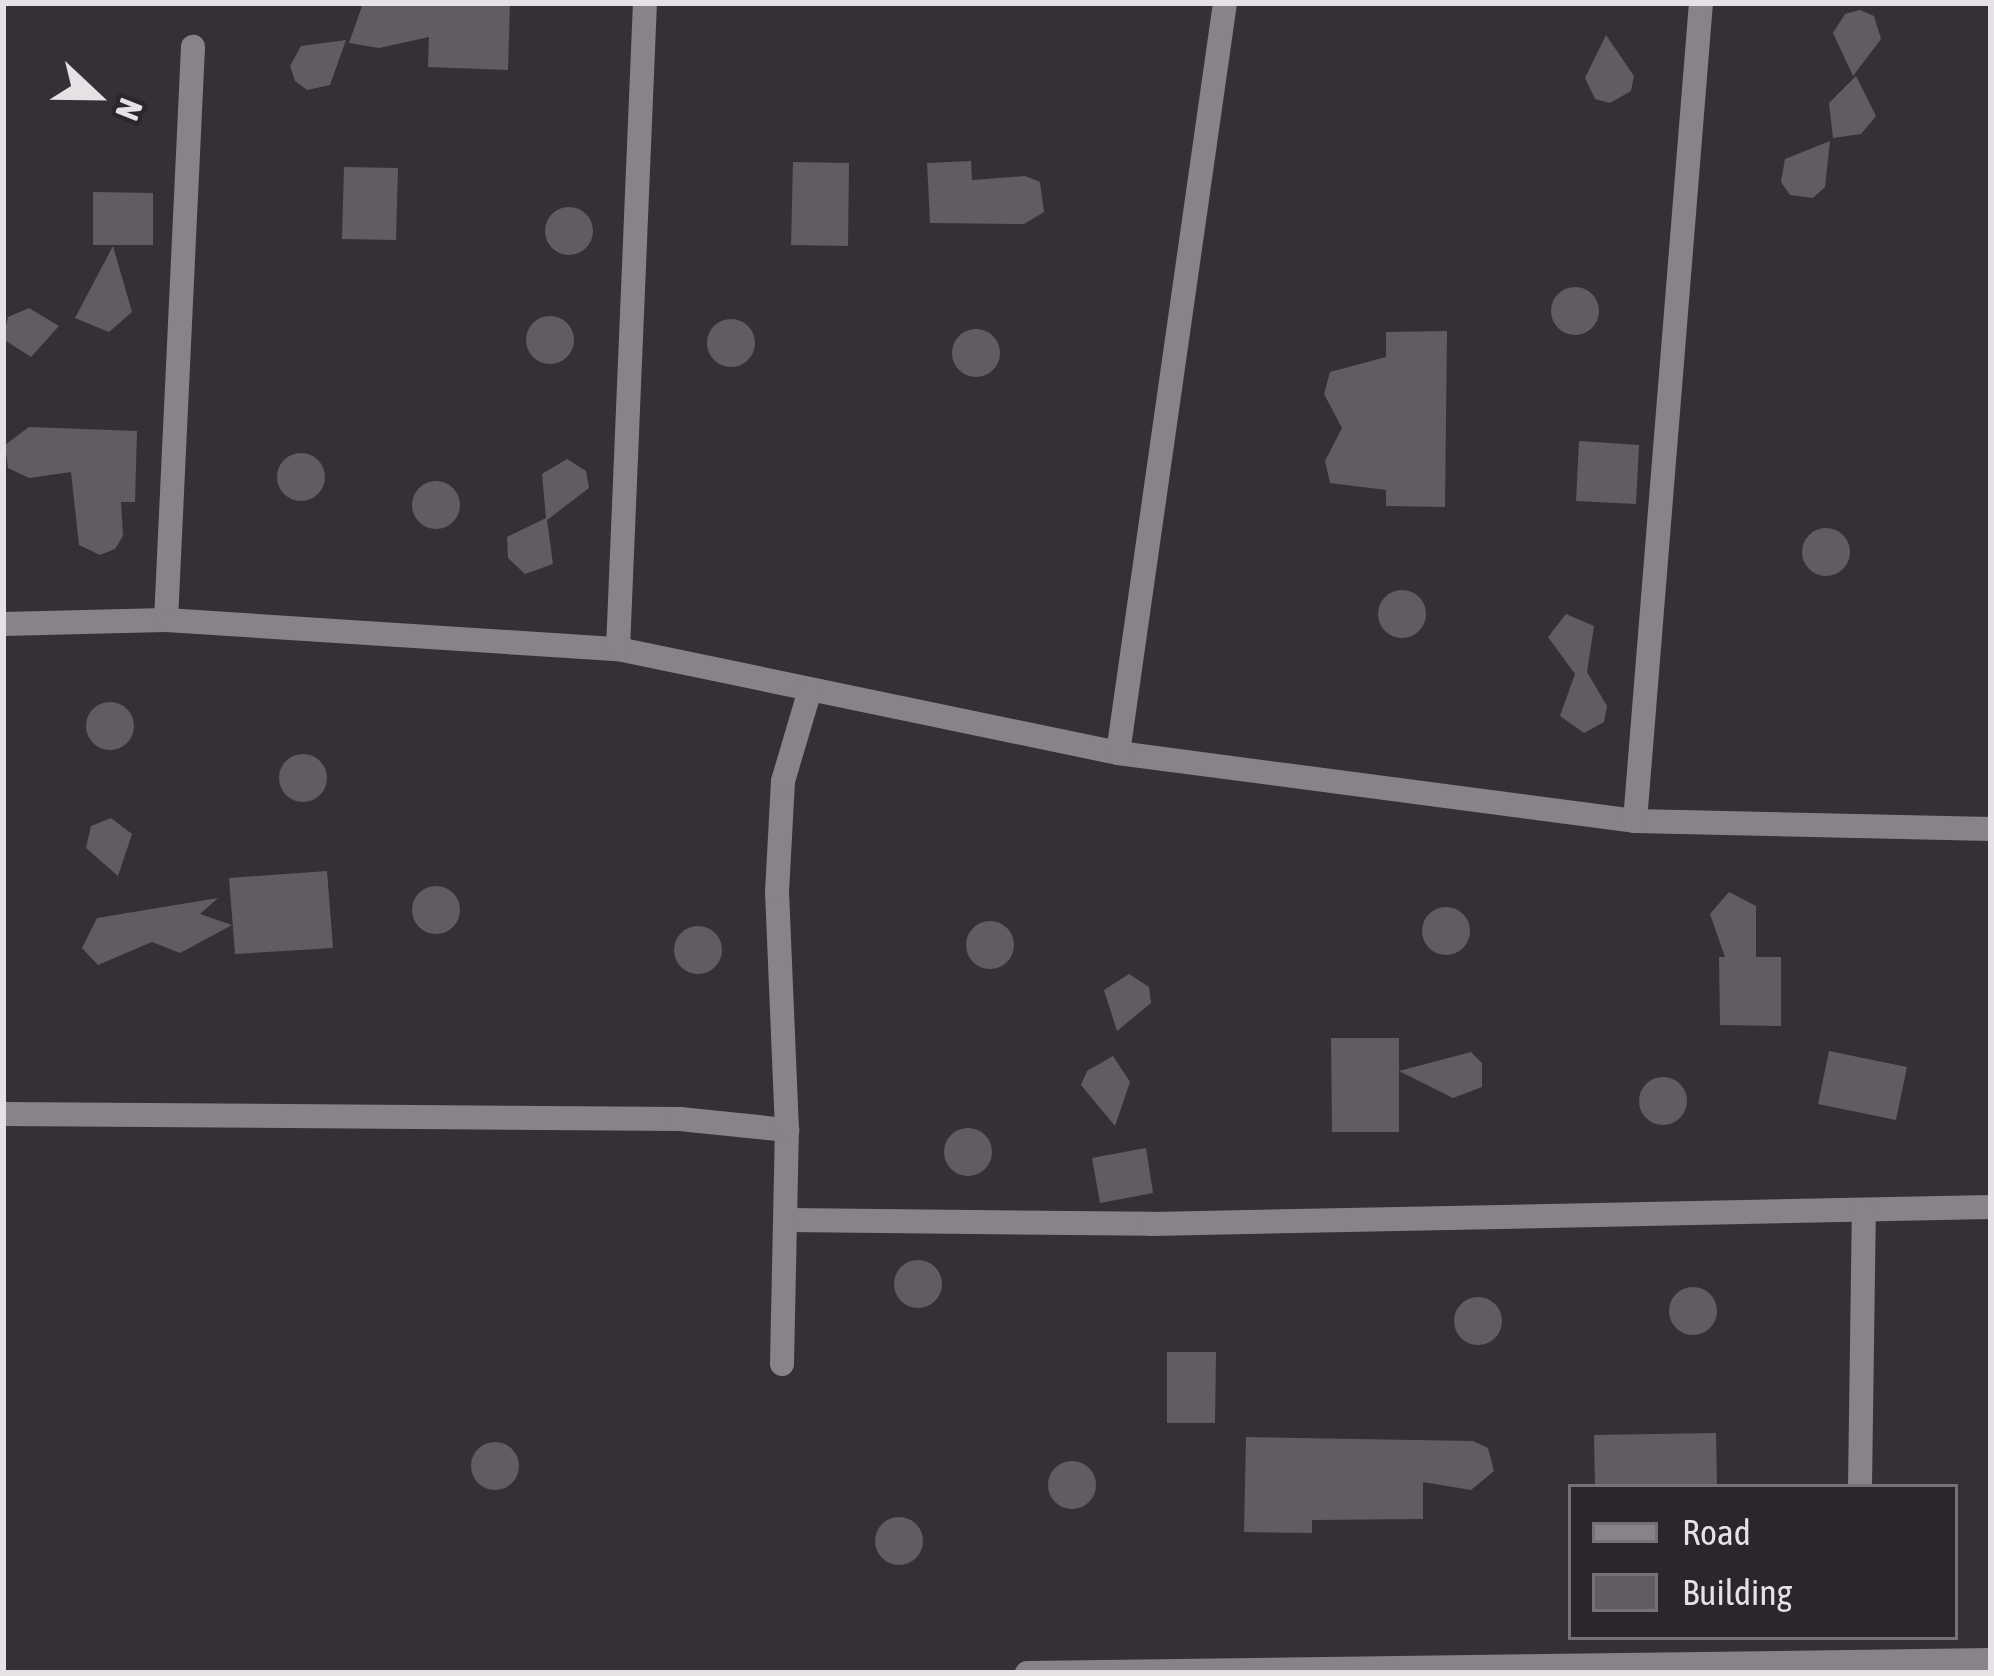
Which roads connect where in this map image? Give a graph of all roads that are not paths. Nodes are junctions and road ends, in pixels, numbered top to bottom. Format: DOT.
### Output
graph roads {
  1 [pos="645,3"];
  2 [pos="1225,3"];
  3 [pos="1701,3"];
  4 [pos="193,46"];
  5 [pos="166,620"];
  6 [pos="3,624"];
  7 [pos="618,650"];
  8 [pos="810,690"];
  9 [pos="1118,753"];
  10 [pos="1634,821"];
  11 [pos="1991,830"];
  12 [pos="3,1114"];
  13 [pos="787,1130"];
  14 [pos="1991,1208"];
  15 [pos="1864,1211"];
  16 [pos="787,1220"];
  17 [pos="782,1364"];
  18 [pos="1860,1484"];
  19 [pos="1858,1647"];
  20 [pos="1991,1660"];
  21 [pos="1361,1672"];
  22 [pos="1027,1673"];
  1 -- 7 [label="street"];
  2 -- 9 [label="street"];
  3 -- 10 [label="street"];
  4 -- 5 [label="street"];
  5 -- 6 [label="street"];
  5 -- 7 [label="street"];
  7 -- 8 [label="street"];
  8 -- 9 [label="street"];
  8 -- 13 [label="street"];
  9 -- 10 [label="street"];
  10 -- 11 [label="street"];
  12 -- 13 [label="street"];
  13 -- 16 [label="street"];
  14 -- 15 [label="street"];
  15 -- 16 [label="street"];
  15 -- 18 [label="street"];
  16 -- 17 [label="street"];
  19 -- 20 [label="street"];
  19 -- 21 [label="street"];
  21 -- 22 [label="street"];
}
